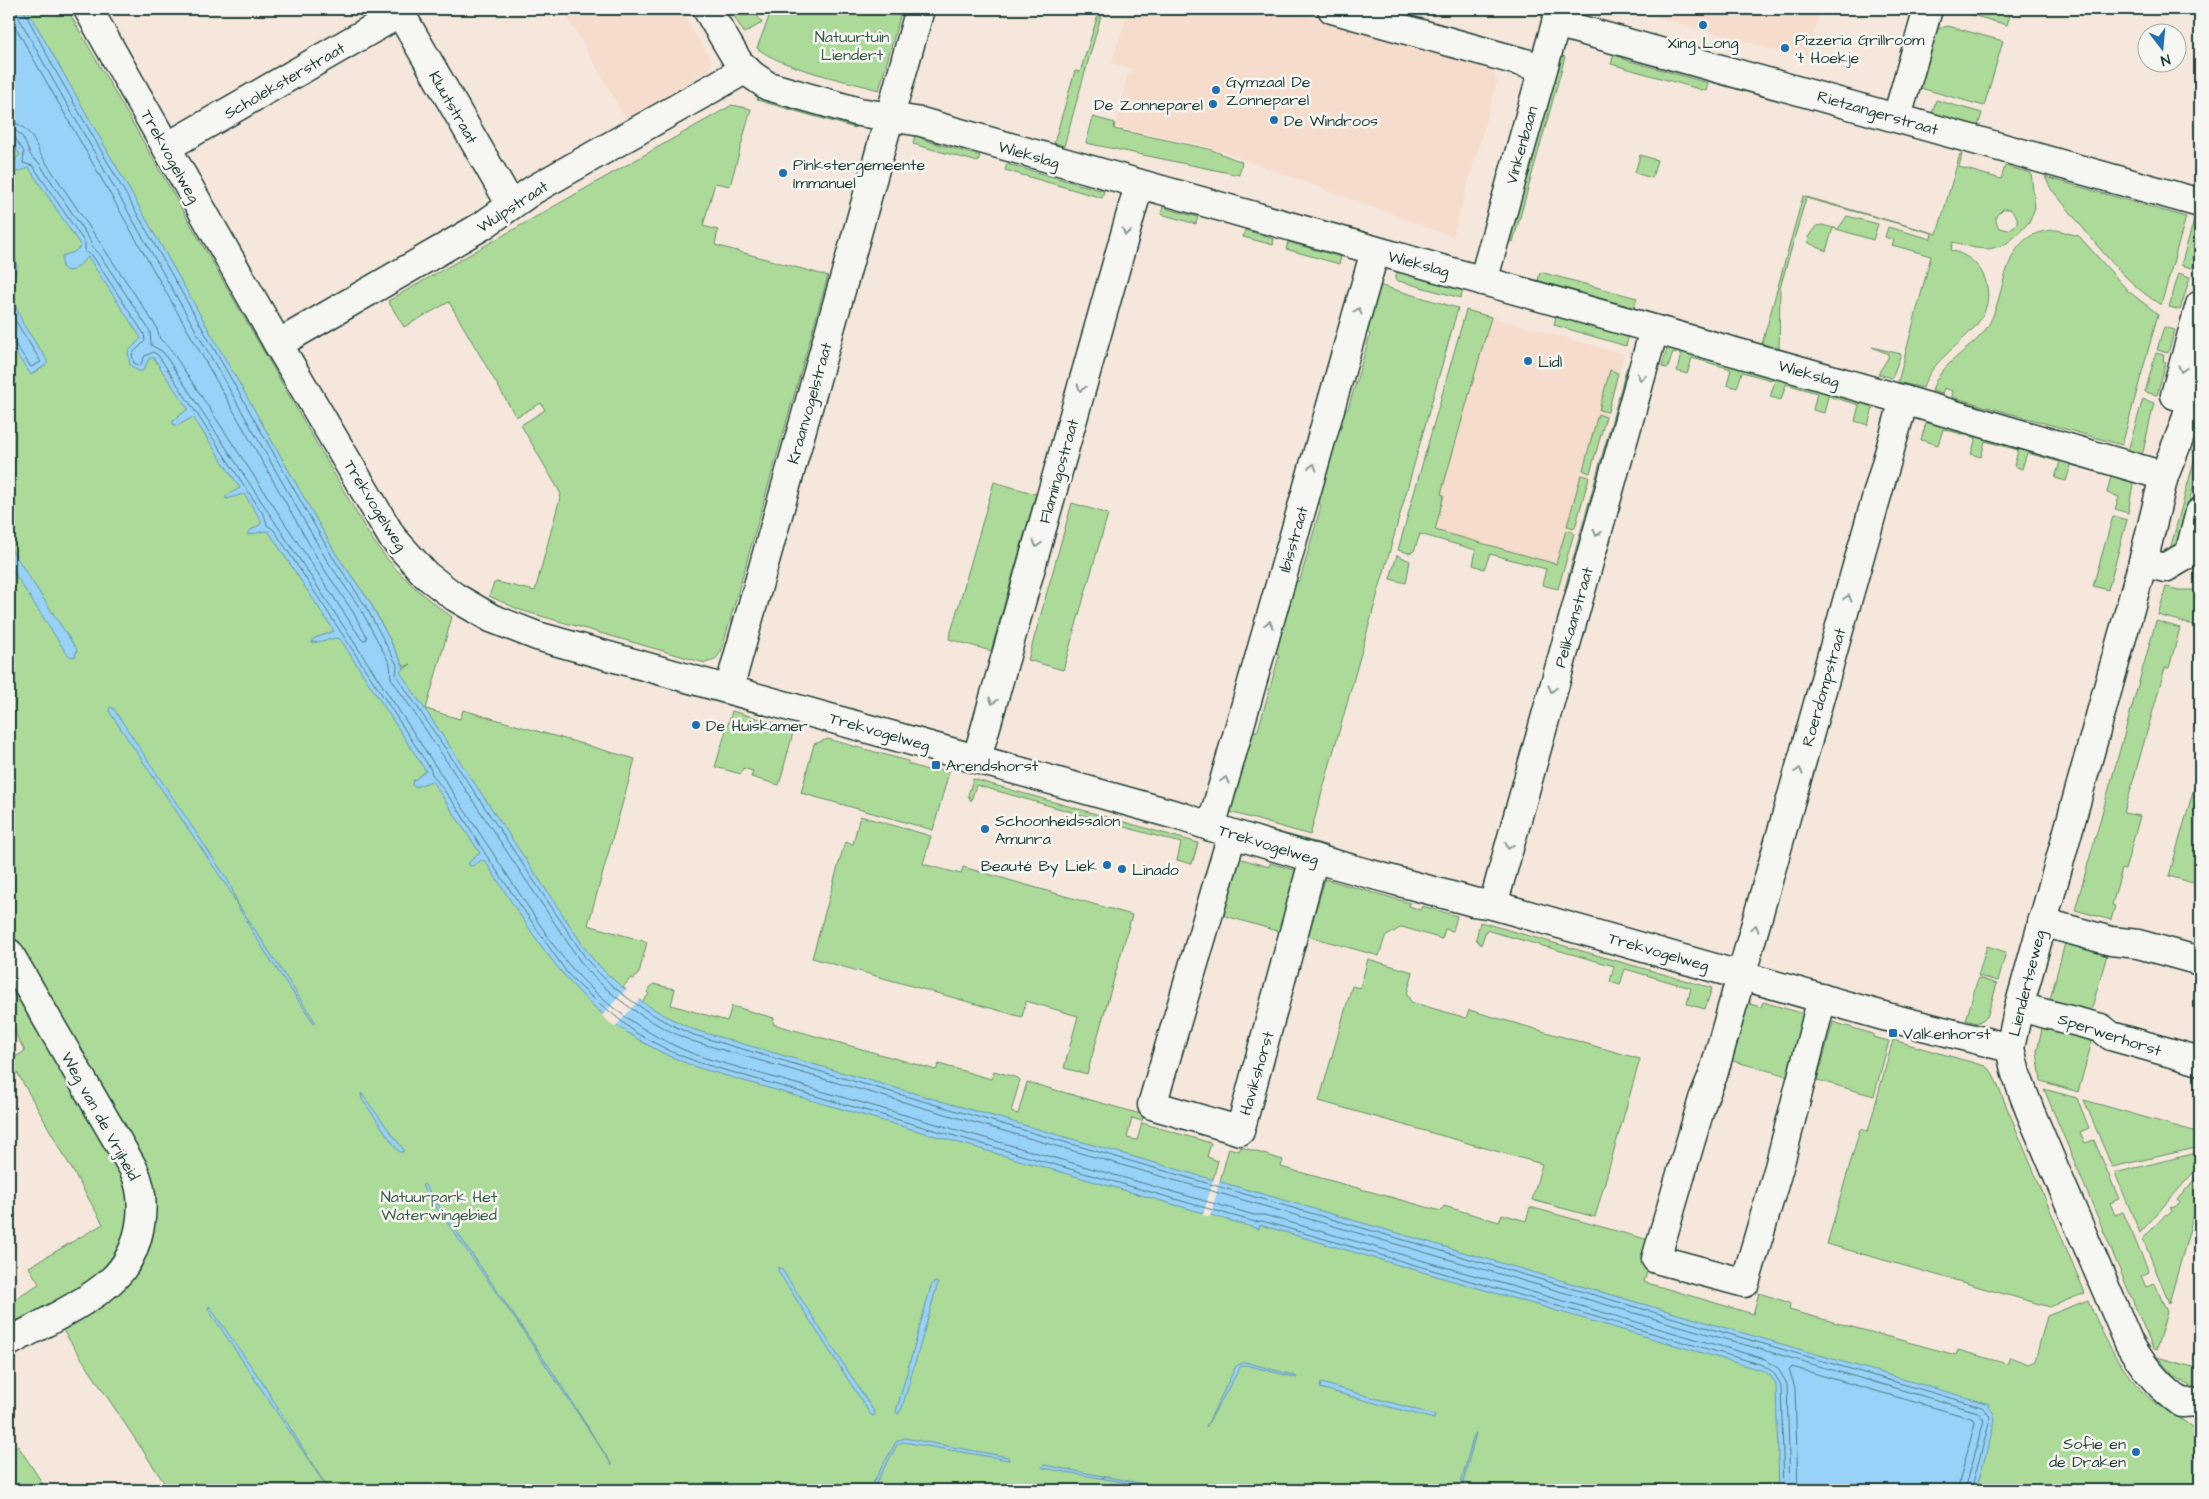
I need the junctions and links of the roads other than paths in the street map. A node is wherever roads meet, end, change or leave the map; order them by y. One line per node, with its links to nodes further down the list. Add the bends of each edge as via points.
1 (88, 9): 12 (street, Trekvogelweg)
2 (707, 9): 8 (street, Wiekslag)
3 (920, 9): 10 (street, Kraanvogelstraat)
4 (1928, 9): 11 (street)
5 (1341, 10): 9 (street)
6 (399, 11): 12 (street, Scholeksterstraat); 15 (street, Kluutstraat)
7 (1558, 16): 9 (street, Vinkenbaan); 11 (street, Rietzangerstraat)
8 (746, 68): 10 (street, Wiekslag, via 768,86 859,112); 15 (street, Wulpstraat, via 533,190)
9 (1543, 68): 17 (street, Vinkenbaan)
10 (889, 117): 13 (street, Wiekslag, via 921,122); 26 (street, Kraanvogelstraat)
11 (1897, 117): 14 (street, Rietzangerstraat)
12 (167, 147): 20 (street, Trekvogelweg)
13 (1139, 185): 16 (street, Wiekslag); 27 (street, Flamingostraat, one-way to 27)
14 (2200, 203)
15 (511, 206): 20 (street, Wulpstraat)
16 (1375, 251): 17 (street, Wiekslag); 28 (street, Ibisstraat, one-way to 16)
17 (1483, 281): 19 (street, Wiekslag)
18 (2200, 305): 23 (street, Liendertseweg, one-way to 23, via 2168,421)
19 (1654, 330): 22 (street, Wiekslag); 30 (street, Pelikaanstraat, one-way to 30)
20 (278, 344): 26 (street, Trekvogelweg, via 392,537 426,576 480,613 537,636)
21 (2200, 370): 23 (street, Liendertseweg, via 2184,426)
22 (1904, 400): 23 (street, Wiekslag); 34 (street, Roerdompstraat, one-way to 22)
23 (2164, 476): 25 (street, Liendertseweg)
24 (2200, 512): 25 (street, via 2189,554 2165,568)
25 (2143, 562): 31 (street, Liendertseweg)
26 (729, 689): 27 (street, Trekvogelweg)
27 (977, 758): 28 (street, Trekvogelweg)
28 (1222, 831): 29 (street, Trekvogelweg); 29 (street, Havikshorst, via 1195,955 1152,1105 1240,1131)
29 (1314, 858): 30 (street, Trekvogelweg, via 1473,902)
30 (1493, 904): 34 (street, Trekvogelweg)
31 (2042, 922): 33 (street); 36 (street, Liendertseweg)
32 (9, 953): 39 (street, Weg van de Vrijheid, via 125,1154 141,1188 142,1199 139,1230 127,1260 113,1280)
33 (2200, 960)
34 (1742, 974): 35 (street, Trekvogelweg); 35 (street, via 1656,1259 1745,1284)
35 (1822, 998): 37 (street, Trekvogelweg)
36 (2019, 1007): 37 (street, Liendertseweg); 38 (street, Sperwerhorst, via 2101,1028 2111,1036)
37 (2010, 1048): 40 (street, Liendertseweg, via 2030,1112 2129,1343 2161,1387)
38 (2200, 1061)
39 (9, 1342)
40 (2191, 1403)

